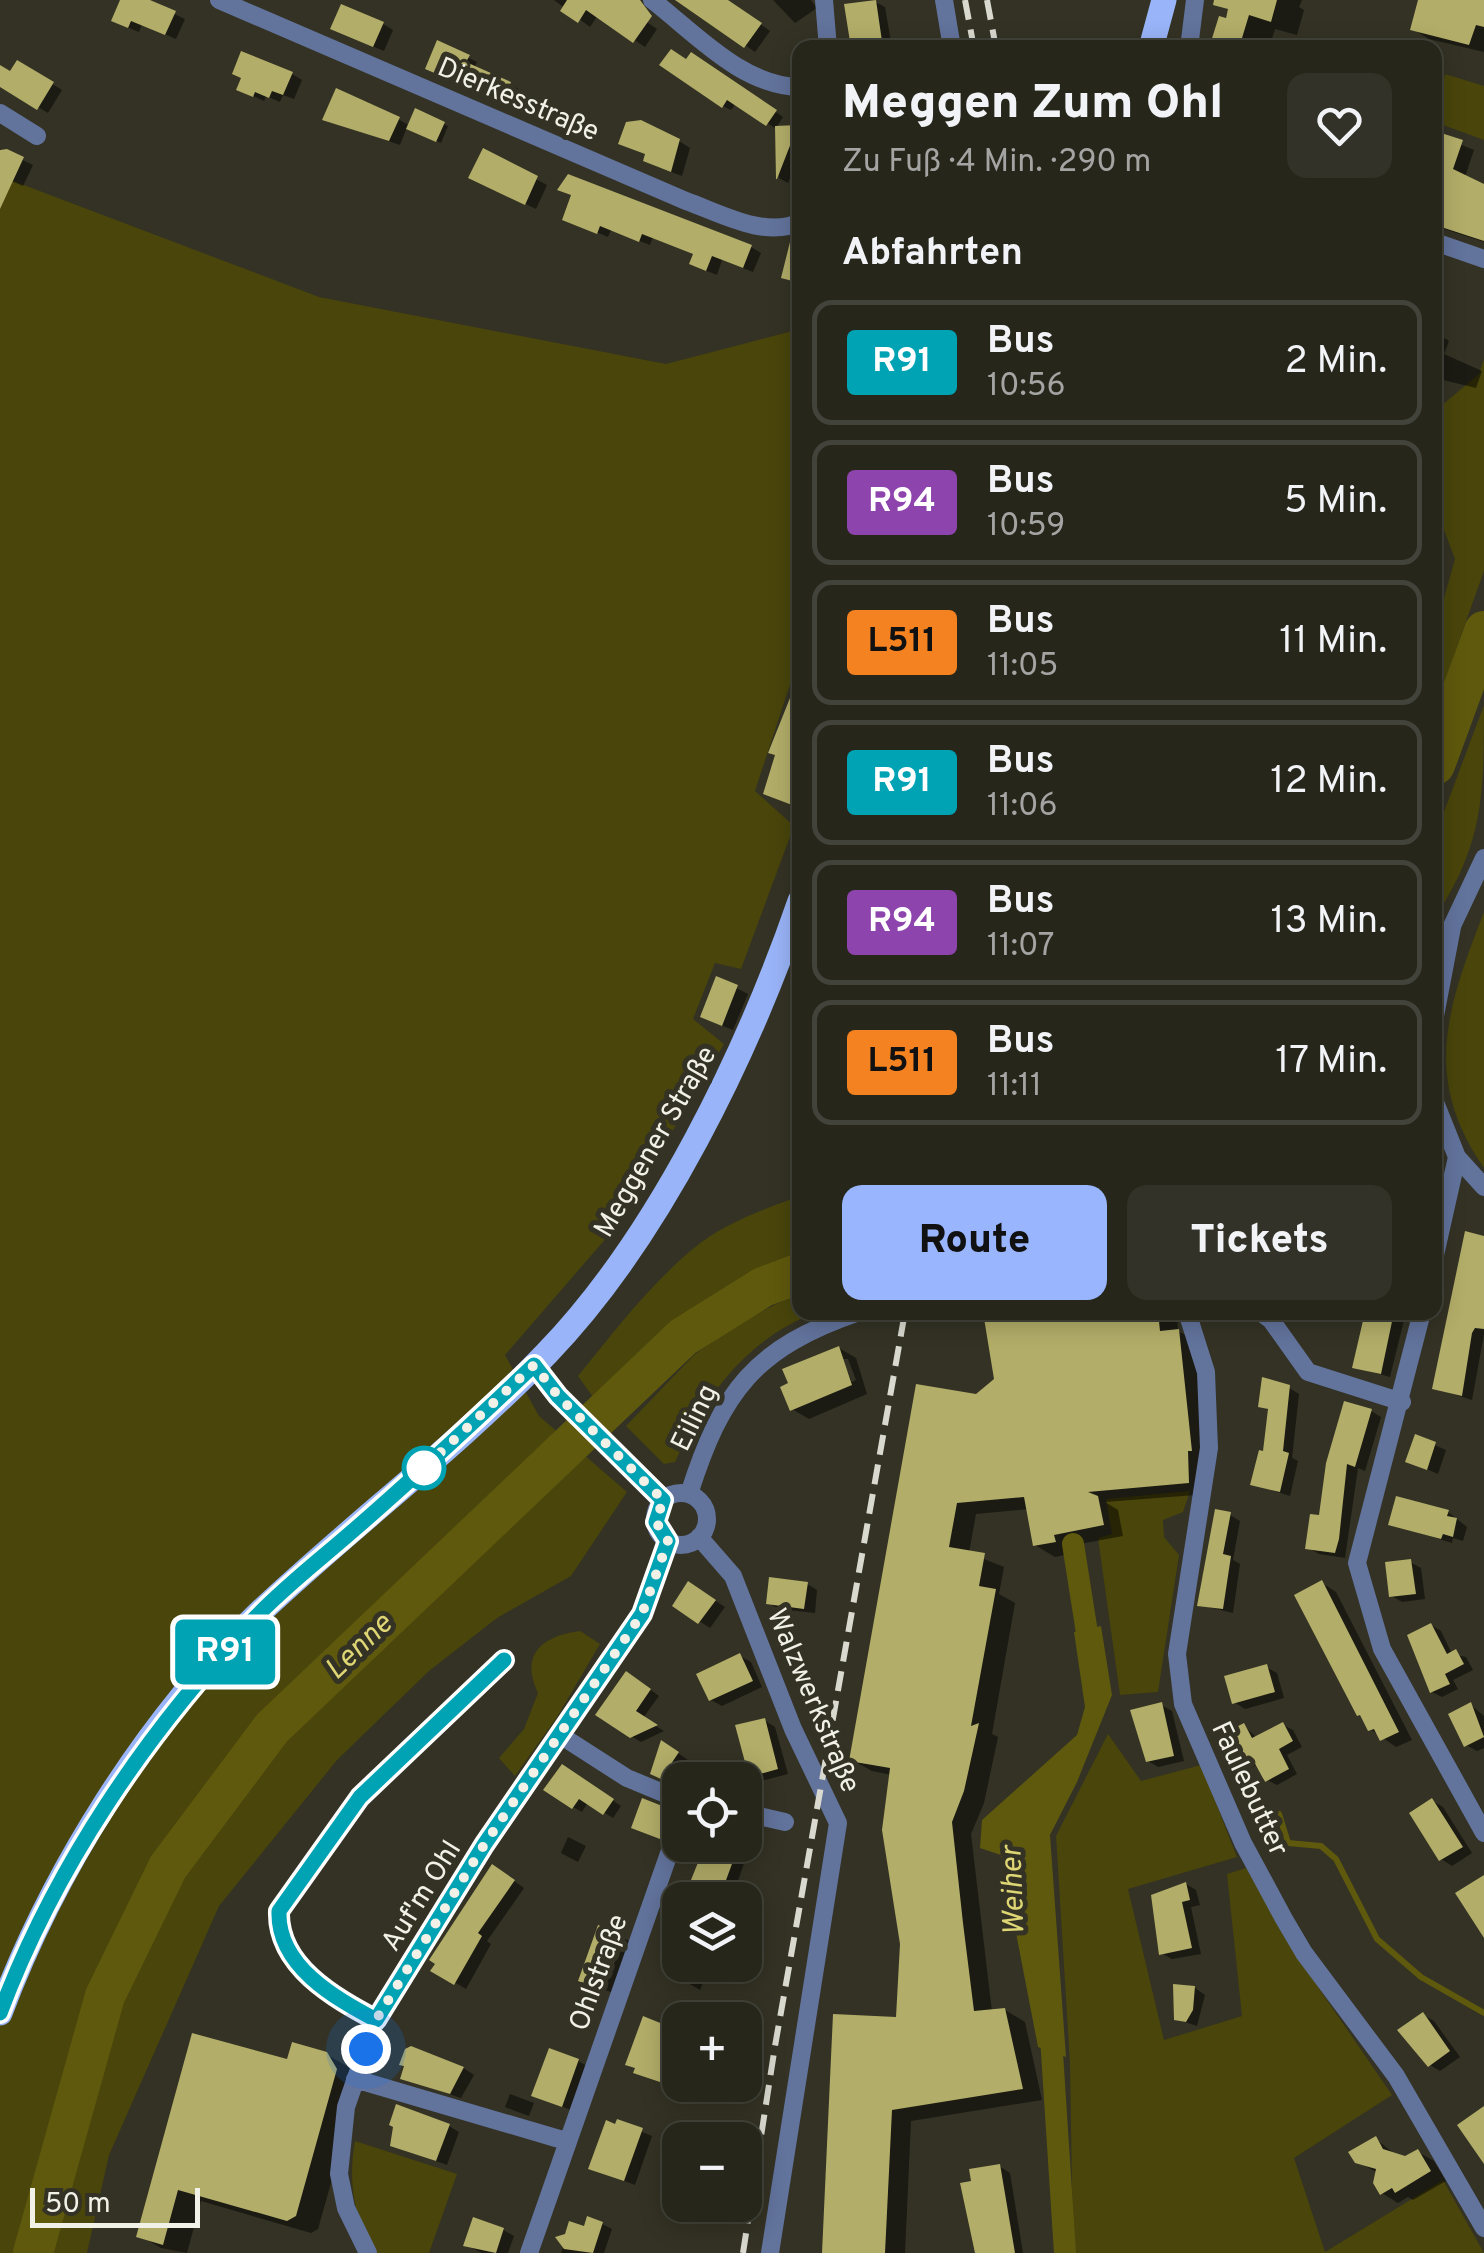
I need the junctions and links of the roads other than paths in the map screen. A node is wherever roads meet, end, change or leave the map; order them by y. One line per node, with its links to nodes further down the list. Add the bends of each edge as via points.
1 (219, 0): 14 (street, Dierkesstraße, via 686,201 759,227)
2 (652, 0): 11 (street, via 753,77)
3 (824, 0): 7 (street)
4 (944, 0): 8 (street)
5 (1164, 0): 9 (main road)
6 (1196, 0): 10 (street)
7 (827, 40)
8 (951, 40)
9 (1152, 40)
10 (1189, 40)
11 (792, 88)
12 (0, 112): 13 (street)
13 (37, 136)
14 (792, 226)
15 (1442, 244): 16 (street)
16 (1484, 258)
17 (1482, 862): 19 (street)
18 (792, 921): 30 (main road, Meggener Straße, via 732,1068 638,1237)
19 (1452, 926): 20 (street); 21 (street)
20 (1442, 937)
21 (1442, 979)
22 (1442, 1120): 23 (street)
23 (1457, 1157): 24 (street); 25 (street)
24 (1484, 1187)
25 (1442, 1224)
26 (840, 1320): 32 (street, Eiling, via 758,1365 730,1395)
27 (1190, 1320): 45 (street, Faulebutter, via 1206,1372 1208,1448 1176,1654 1183,1704 1284,1919 1396,2076)
28 (1271, 1320): 31 (street, via 1308,1372)
29 (1420, 1320): 31 (street)
30 (534, 1365): 33 (street); 42 (main road, Meggener Straße, via 254,1618 130,1768 56,1889)
31 (1402, 1402): 40 (street, via 1357,1563 1382,1649)
32 (690, 1494): 33 (street); 34 (street, via 708,1517)
33 (663, 1500): 35 (street, via 656,1522)
34 (699, 1538): 35 (street); 48 (street, Walzwerkstraße, via 733,1576 838,1823)
35 (668, 1541): 36 (street, Auf'm Ohl, via 642,1614)
36 (560, 1735): 37 (street); 43 (street, Auf'm Ohl, via 376,2020)
37 (662, 1793)
38 (762, 1817): 39 (street)
39 (785, 1822)
40 (1484, 1833)
41 (666, 1862): 44 (street, Ohlstraße)
42 (0, 2013)
43 (355, 2079): 44 (street); 46 (street, Auf'm Ohl, via 339,2174 346,2208)
44 (566, 2140): 47 (street, Ohlstraße)
45 (1484, 2228)
46 (368, 2253)
47 (529, 2253)
48 (770, 2253)

